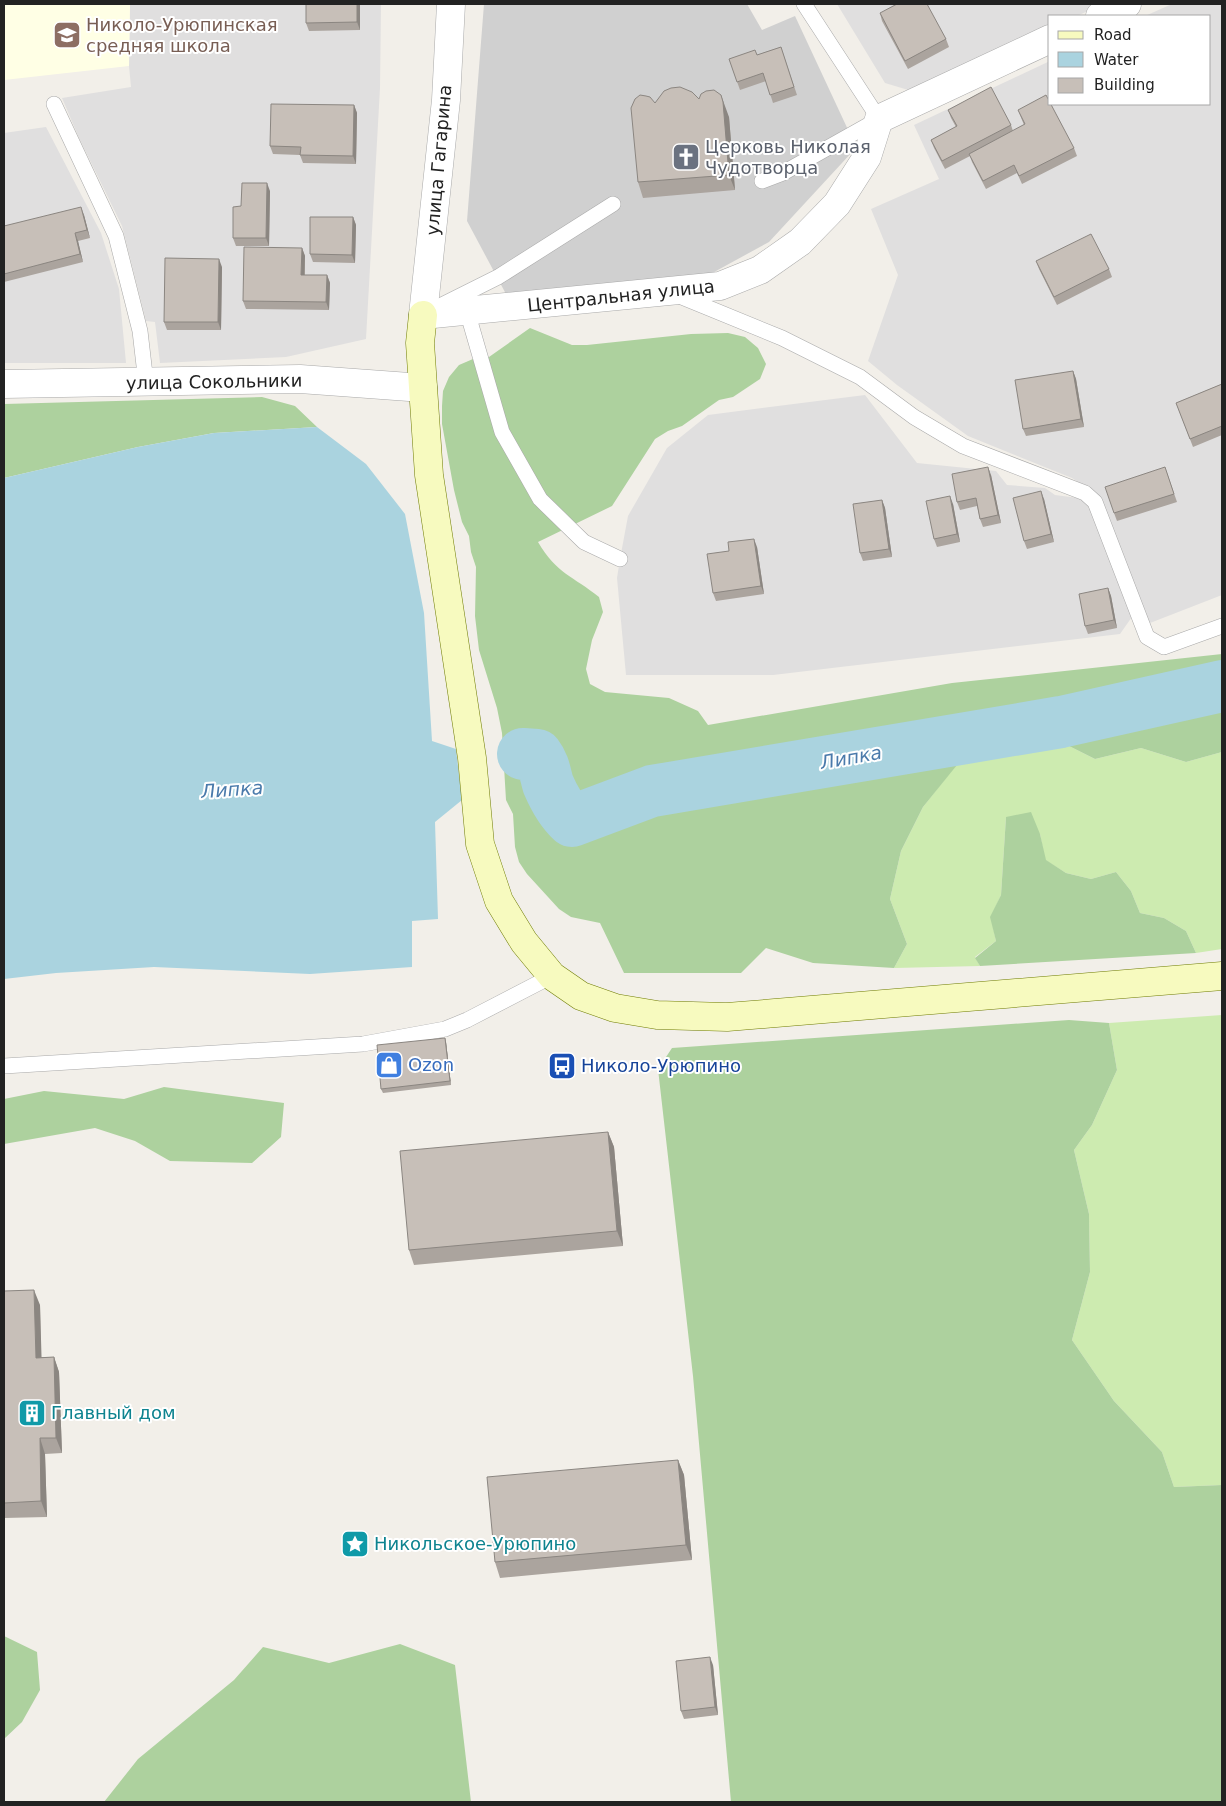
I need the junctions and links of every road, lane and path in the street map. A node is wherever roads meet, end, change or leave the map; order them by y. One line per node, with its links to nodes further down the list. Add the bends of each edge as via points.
1 (451, 4): 12 (street, улица Гагарина, via 446,100)
2 (804, 4): 7 (lane)
3 (1127, 4): 4 (street)
4 (1102, 15)
5 (1048, 40): 7 (street)
6 (54, 104): 13 (lane, via 116,236 140,331)
7 (879, 119): 8 (lane, via 783,173); 10 (street, Центральная улица, via 867,157 837,204 800,242 760,270 720,286)
8 (762, 181)
9 (613, 204): 12 (lane, via 498,277)
10 (671, 292): 11 (street, Центральная улица); 17 (lane, via 782,338 860,377 914,417 963,446 1085,493 1095,502 1147,637 1164,647)
11 (467, 311): 12 (street, Центральная улица); 16 (lane, via 502,432 540,499 584,542)
12 (423, 315): 15 (street, via 420,343)
13 (146, 383): 14 (street, улица Сокольники); 15 (street, улица Сокольники, via 300,379)
14 (4, 384)
15 (423, 388): 18 (street, via 429,476 472,758 480,844 499,901 524,942)
16 (620, 559)
17 (1222, 626)
18 (552, 976): 19 (street, via 581,996 615,1008 657,1015 727,1016); 20 (lane, via 445,1029 363,1044)
19 (1222, 976)
20 (4, 1066)

